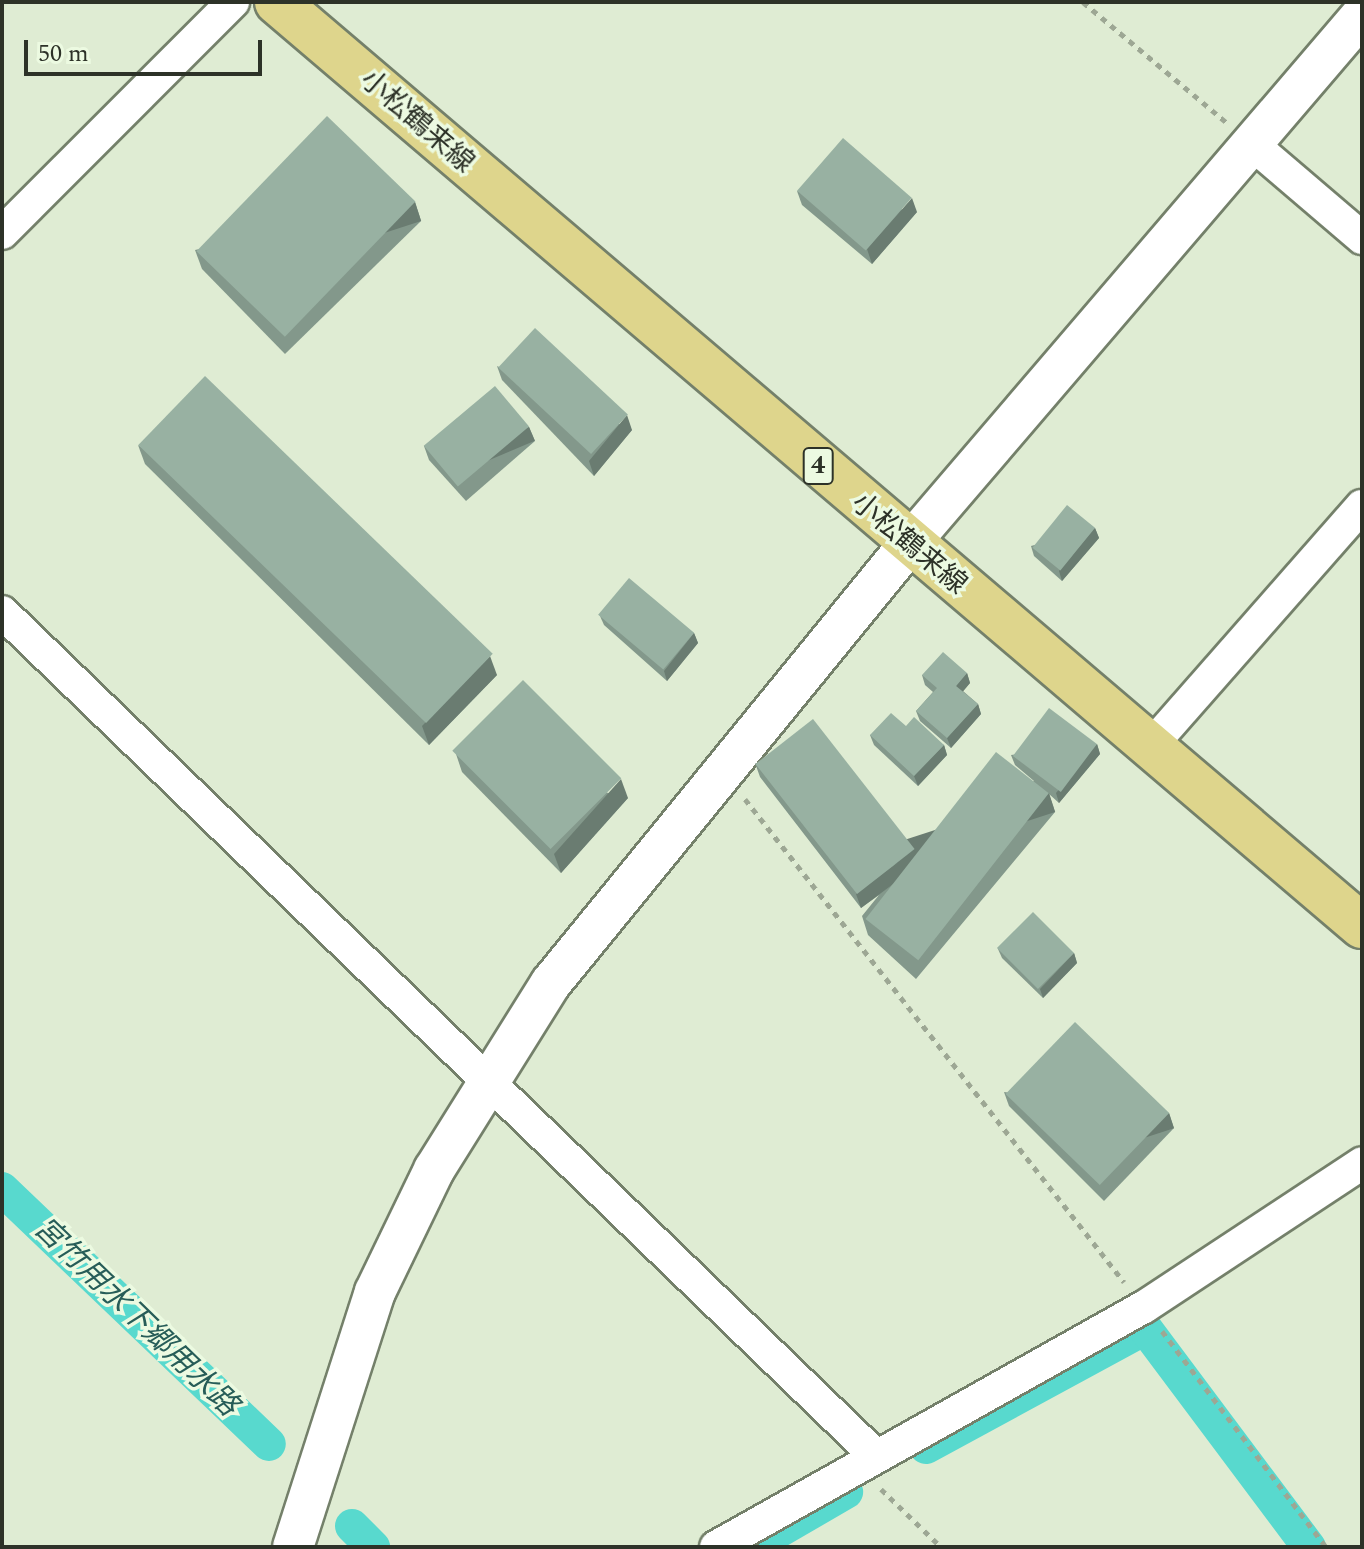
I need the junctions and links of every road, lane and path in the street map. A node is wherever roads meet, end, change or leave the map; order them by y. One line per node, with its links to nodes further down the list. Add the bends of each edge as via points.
1 (233, 2): 6 (street)
2 (277, 2): 9 (main road, 小松鶴来線 / 4)
3 (1083, 2): 5 (path)
4 (1362, 15): 5 (street)
5 (1252, 144): 7 (street); 9 (street)
6 (2, 233)
7 (1362, 238)
8 (1362, 506): 11 (street)
9 (909, 544): 11 (main road, 小松鶴来線 / 4); 12 (street)
10 (2, 612): 14 (street)
11 (1150, 747): 13 (main road, 小松鶴来線 / 4)
12 (723, 771): 14 (street, via 551,983); 16 (path)
13 (1362, 926)
14 (487, 1078): 17 (street); 18 (street, via 375,1292)
15 (1360, 1171): 16 (street)
16 (1144, 1307): 17 (street); 21 (path)
17 (867, 1461): 19 (street); 20 (path)
18 (293, 1547)
19 (716, 1547)
20 (941, 1547)
21 (1326, 1547)

